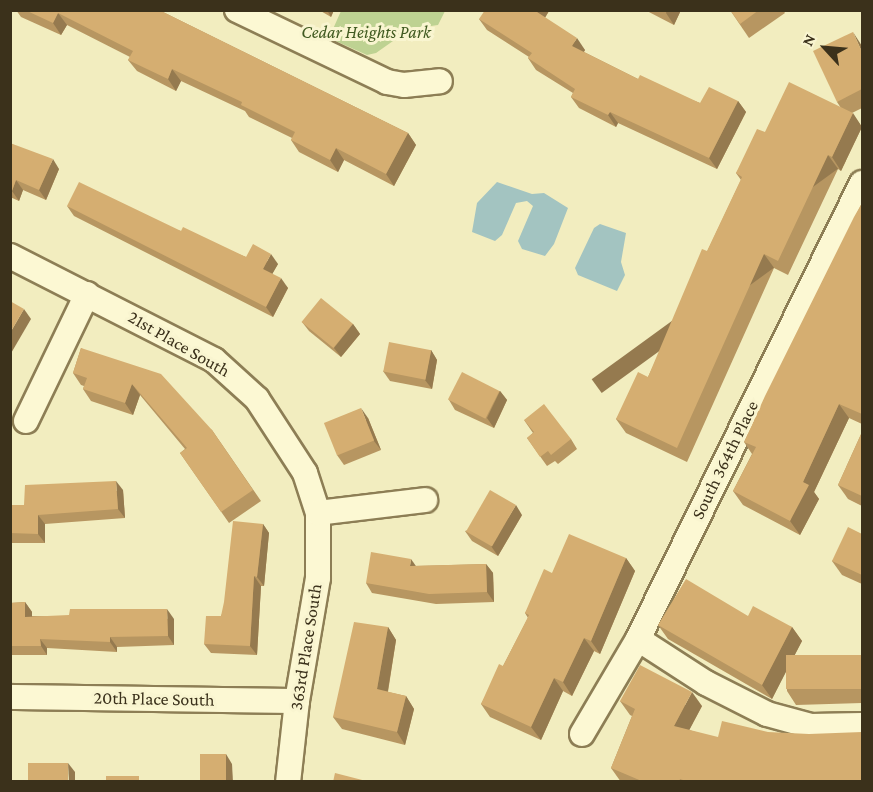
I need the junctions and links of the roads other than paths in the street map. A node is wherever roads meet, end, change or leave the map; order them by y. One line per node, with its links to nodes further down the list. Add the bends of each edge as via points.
1 (237, 10): 2 (street, via 387,82 404,85)
2 (440, 81)
3 (862, 183): 9 (street, South 364th Place)
4 (10, 256): 5 (street, 21st Place South)
5 (87, 294): 6 (street); 8 (street, 21st Place South, via 181,340 238,378 292,449 305,473)
6 (26, 420)
7 (424, 500): 8 (street)
8 (318, 513): 11 (street, 363rd Place South, via 318,578)
9 (638, 639): 12 (street, via 767,714 811,726); 13 (street, South 364th Place)
10 (10, 697): 11 (street, 20th Place South)
11 (297, 701): 14 (street, 363rd Place South)
12 (862, 725)
13 (582, 735)
14 (288, 782)

